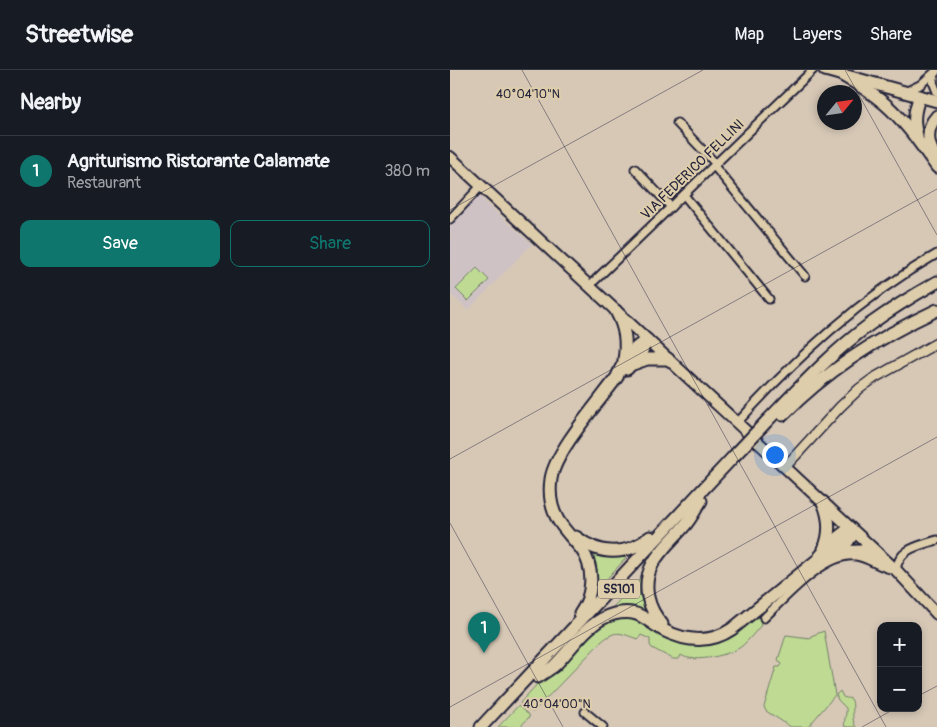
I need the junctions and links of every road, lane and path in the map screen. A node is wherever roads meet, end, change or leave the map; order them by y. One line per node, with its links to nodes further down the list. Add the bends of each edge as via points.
1 (813, 70): 15 (street, VIA FEDERICO FELLINI)
2 (826, 70): 4 (main road)
3 (936, 70): 5 (street); 7 (street, via 933,82)
4 (840, 74): 6 (main road); 12 (main road, via 886,105)
5 (929, 78): 6 (street); 8 (street)
6 (905, 92): 8 (main road)
7 (937, 92)
8 (920, 96): 9 (main road); 12 (main road, via 914,115)
9 (937, 101)
10 (937, 116): 14 (main road, via 929,138)
11 (677, 123): 15 (street)
12 (919, 143): 16 (main road)
13 (450, 158): 18 (main road)
14 (937, 158)
15 (715, 165): 19 (street, VIA FEDERICO FELLINI); 23 (street)
16 (937, 167)
17 (635, 169): 20 (street)
18 (481, 186): 21 (street); 25 (main road)
19 (684, 195): 20 (street, VIA FEDERICO FELLINI); 26 (street)
20 (671, 207): 25 (street, VIA FEDERICO FELLINI)
21 (450, 219)
22 (937, 254): 33 (street, via 853,310 800,356)
23 (805, 276)
24 (937, 282): 34 (main road, SS101, via 890,310 841,348 797,389)
25 (589, 286): 28 (main road)
26 (769, 299)
27 (937, 310): 34 (main road, SS101, via 859,354)
28 (616, 311): 29 (main road); 32 (main road, via 626,339)
29 (647, 340): 31 (main road); 32 (main road, via 641,353)
30 (937, 343): 36 (street, via 858,390)
31 (668, 359): 32 (main road, via 647,359); 33 (main road)
32 (626, 365): 40 (main road, via 555,465 551,479 552,507)
33 (737, 423): 36 (main road)
34 (769, 425): 35 (main road, SS101)
35 (736, 458): 37 (main road, SS101); 39 (main road, SS101)
36 (785, 467): 38 (main road)
37 (701, 501): 50 (main road, via 687,523 658,554 648,573 647,591 652,608 657,619); 51 (main road, SS101)
38 (823, 502): 41 (main road); 45 (main road, via 828,515 828,540)
39 (687, 504): 40 (main road, via 645,542 620,552 592,548); 49 (main road, SS101)
40 (565, 529): 49 (main road, via 583,551 591,576 587,600)
41 (851, 529): 43 (main road, via 849,542); 44 (main road); 45 (main road, via 839,536)
42 (937, 540): 46 (street, via 904,552)
43 (834, 552): 44 (main road, via 861,552); 45 (main road)
44 (881, 557): 46 (main road)
45 (818, 559): 50 (main road, via 726,633 702,640 685,639)
46 (896, 570): 47 (main road); 48 (street, via 887,570 859,557 837,558 821,567)
47 (937, 614)
48 (764, 618)
49 (567, 634): 53 (main road, SS101)
50 (674, 634): 51 (main road, via 638,614 621,613 606,617 594,624 553,667)
51 (538, 677): 54 (main road, SS101)
52 (584, 712): 55 (street)
53 (481, 727)
54 (491, 727)
55 (603, 727)

